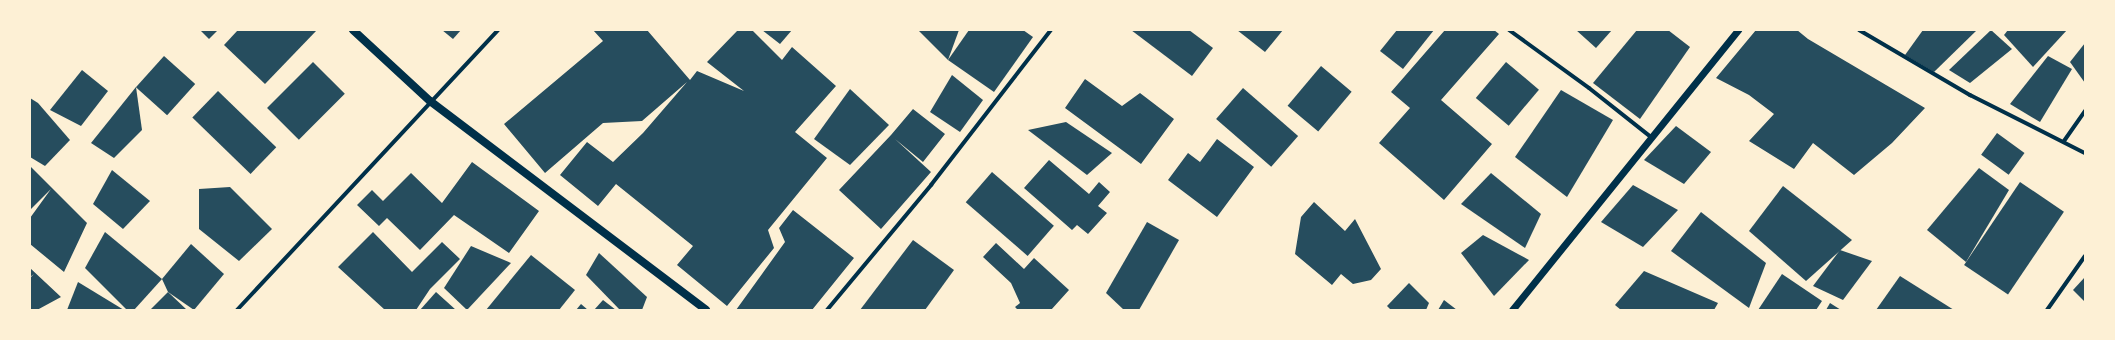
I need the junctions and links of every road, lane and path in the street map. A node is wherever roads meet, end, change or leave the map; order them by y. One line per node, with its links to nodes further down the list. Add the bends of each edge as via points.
1 (353, 30): 7 (main road)
2 (498, 30): 7 (street)
3 (1051, 30): 15 (street, via 931,185)
4 (1509, 30): 9 (street)
5 (1738, 30): 9 (street)
6 (1859, 30): 10 (street, via 1970,95)
7 (430, 101): 13 (street); 14 (main road)
8 (2085, 111): 10 (street)
9 (1653, 138): 16 (street)
10 (2064, 141): 11 (street)
11 (2085, 153)
12 (2085, 256): 17 (street)
13 (237, 310)
14 (706, 310)
15 (827, 310)
16 (1512, 310)
17 (2048, 310)

